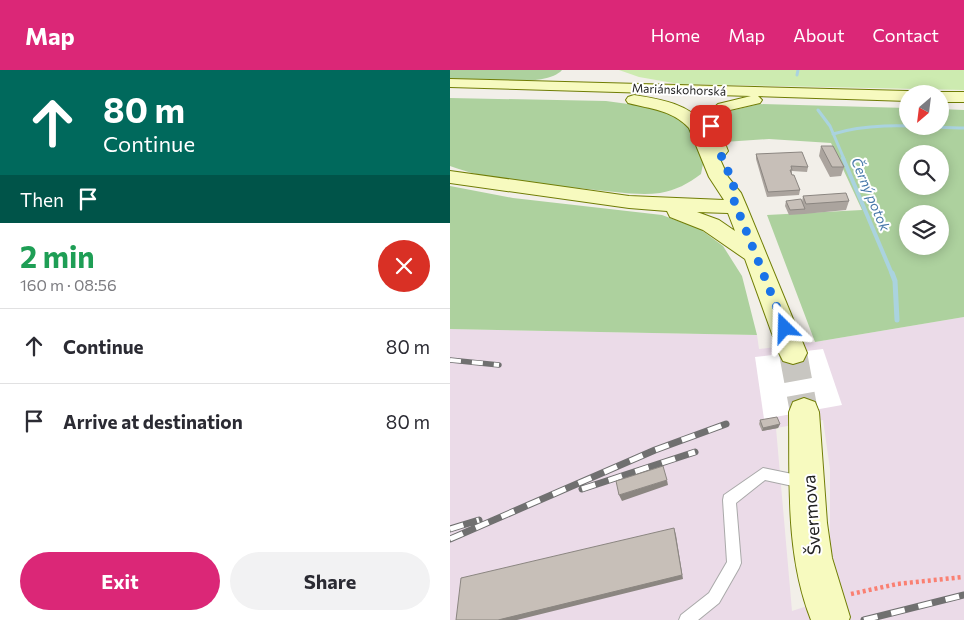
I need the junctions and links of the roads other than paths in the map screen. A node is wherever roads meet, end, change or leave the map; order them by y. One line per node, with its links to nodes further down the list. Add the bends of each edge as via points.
1 (570, 72): 4 (main road)
2 (616, 72): 5 (main road, via 645,82)
3 (450, 84): 4 (main road, Mariánskohorská)
4 (532, 85): 5 (main road, Mariánskohorská)
5 (704, 90): 8 (main road, Mariánskohorská)
6 (450, 92): 7 (main road, Mariánskohorská)
7 (603, 96): 11 (main road, Mariánskohorská); 15 (main road, via 663,105 685,115 701,132)
8 (899, 96)
9 (949, 97): 10 (main road)
10 (964, 97)
11 (754, 100): 12 (main road, Mariánskohorská); 17 (main road, via 721,109 712,121 713,137 734,185)
12 (899, 104)
13 (949, 105): 14 (main road)
14 (964, 106)
15 (714, 166): 17 (main road, via 722,186); 18 (main road, via 697,186 674,199)
16 (450, 177): 18 (main road)
17 (734, 200): 18 (main road, via 666,205); 19 (main road)
18 (629, 202): 19 (main road, via 679,212 703,221)
19 (755, 255): 20 (main road)
20 (793, 352)
21 (804, 412): 22 (main road, Švermova)
22 (808, 483): 23 (main road, Švermova, via 813,558); 24 (lane, via 763,474 729,500 734,563 714,598)
23 (836, 606)
24 (686, 620)

